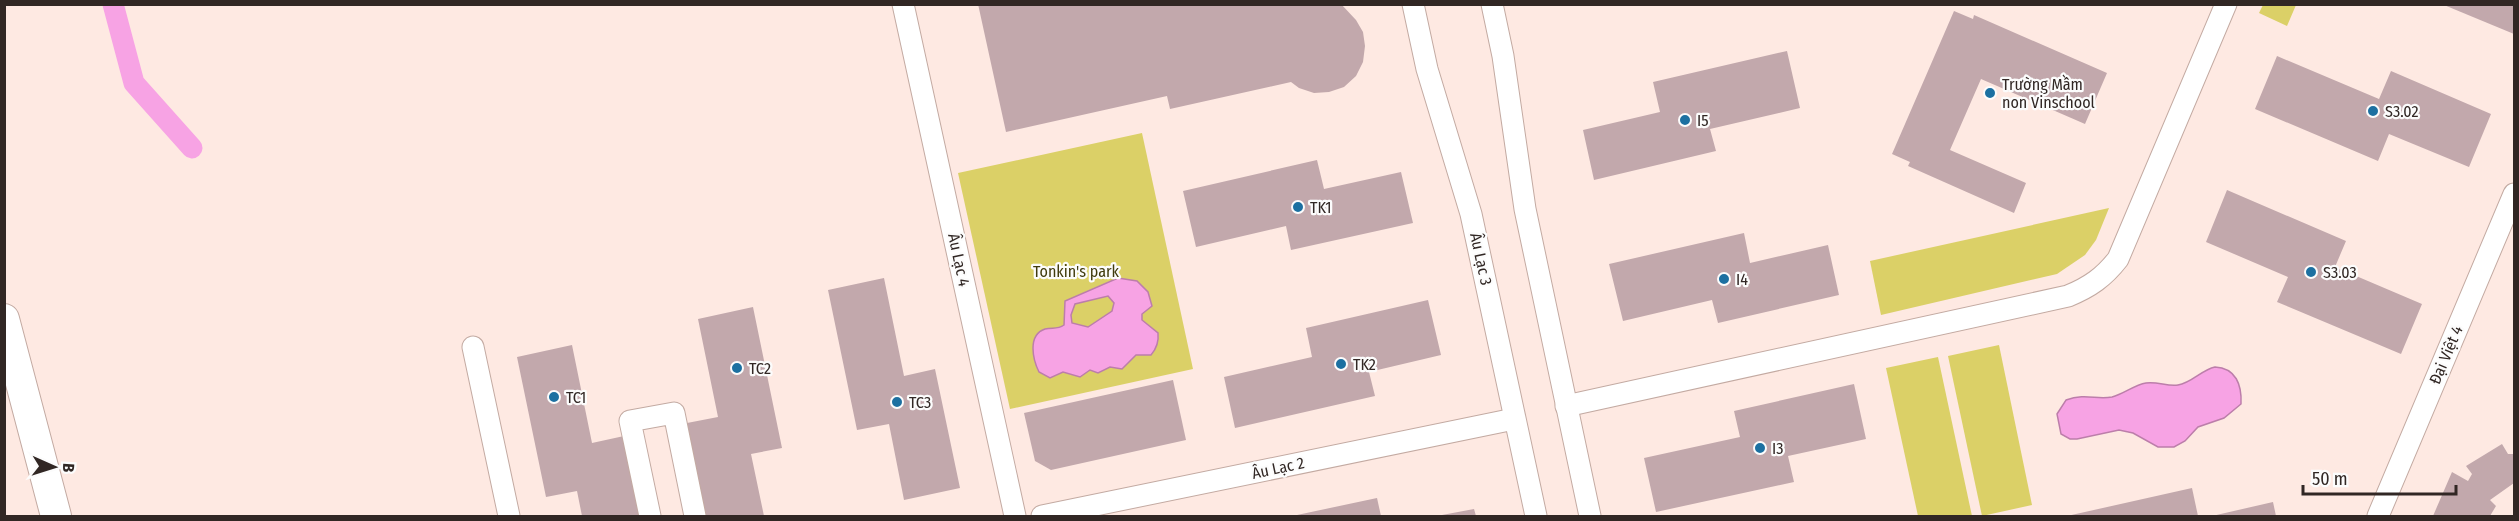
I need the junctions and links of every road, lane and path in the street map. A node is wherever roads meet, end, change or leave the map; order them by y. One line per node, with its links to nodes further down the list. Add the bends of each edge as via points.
1 (903, 4): 14 (street, Âu Lạc 4)
2 (1413, 4): 9 (street, Âu Lạc 3, via 1427,69 1471,214)
3 (1492, 4): 8 (street, via 1525,209)
4 (2226, 4): 8 (street, via 2118,259 2104,277 2086,288 2059,298)
5 (2514, 194): 18 (street, Đại Việt 4)
6 (4, 319): 10 (main road)
7 (473, 346): 11 (street)
8 (1566, 406): 17 (street)
9 (1514, 419): 15 (street, Âu Lạc 2); 16 (street, Âu Lạc 3)
10 (56, 516)
11 (509, 516)
12 (650, 516): 13 (street, via 630,422 674,413)
13 (695, 516)
14 (1015, 516)
15 (1042, 516)
16 (1536, 516)
17 (1590, 516)
18 (2378, 516)

